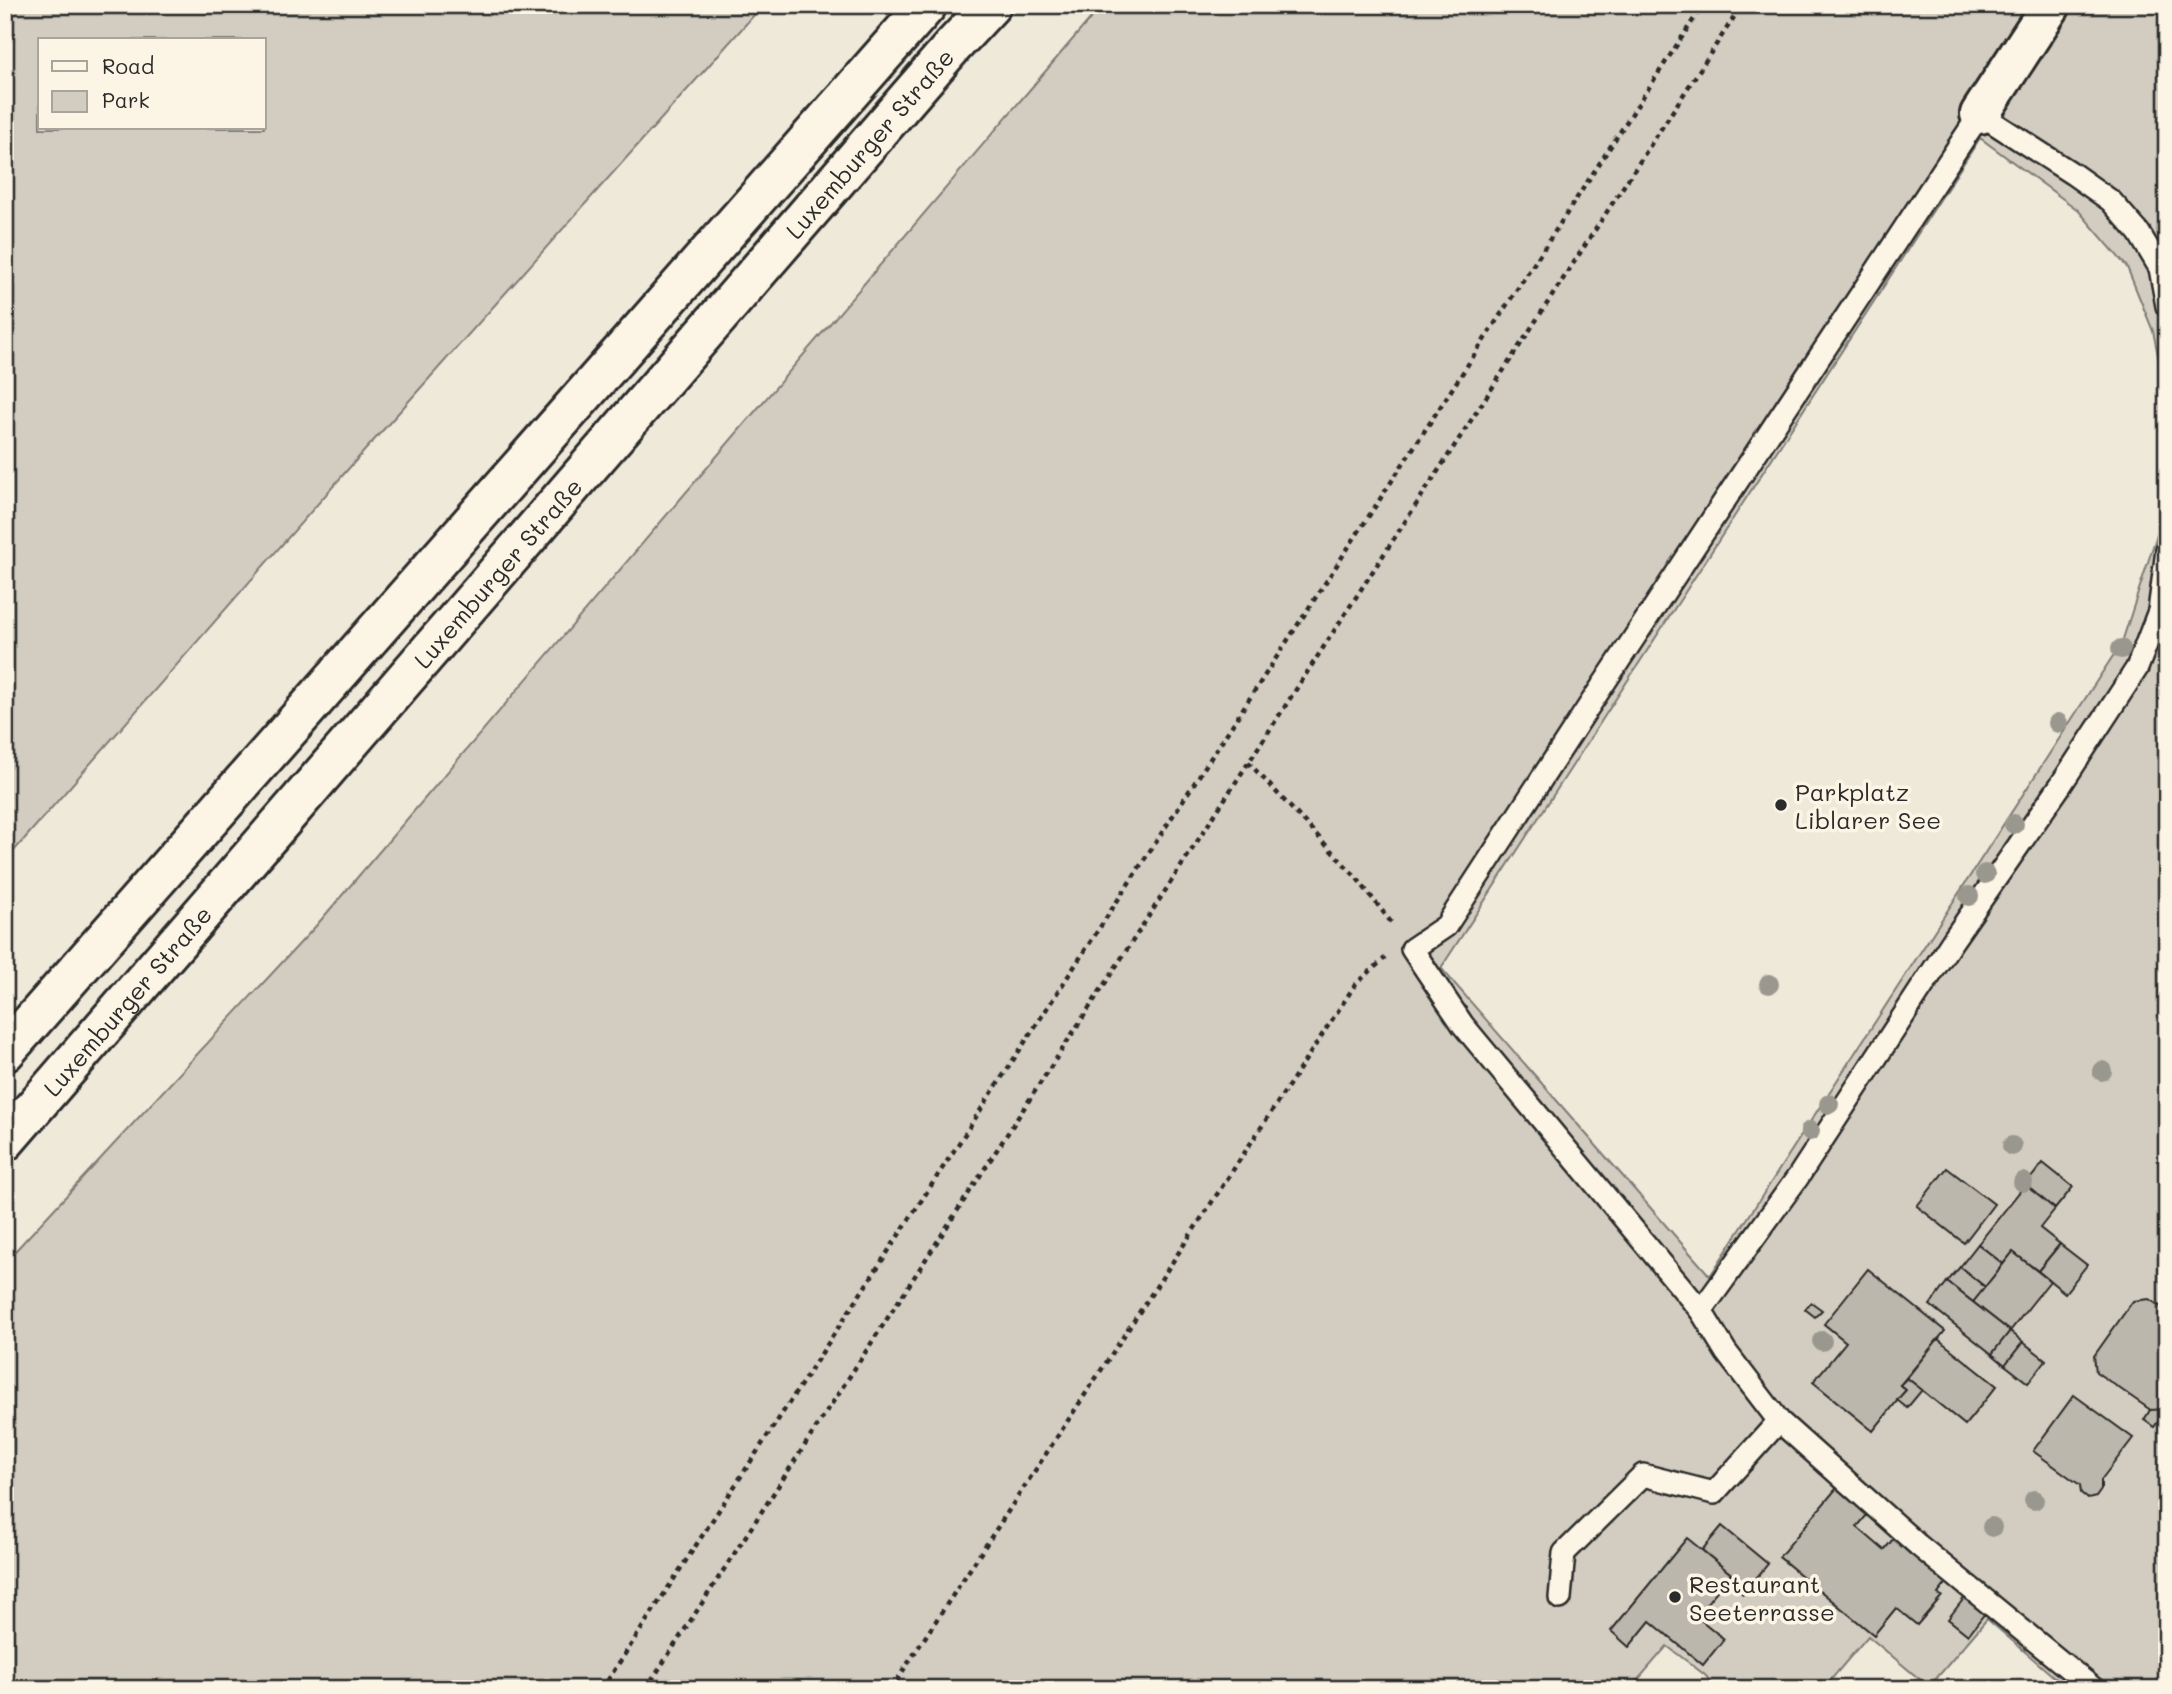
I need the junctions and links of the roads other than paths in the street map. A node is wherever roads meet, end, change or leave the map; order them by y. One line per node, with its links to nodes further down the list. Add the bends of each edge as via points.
1 (927, 5): 7 (main road, Luxemburger Straße)
2 (991, 5): 8 (main road, Luxemburger Straße)
3 (2051, 5): 4 (main road)
4 (1980, 114): 5 (lane, via 2111,201 2139,233 2160,268); 9 (lane, via 1446,926 1412,949 1463,1025)
5 (2167, 306)
6 (2167, 550): 9 (lane, via 2159,611 2137,668 1798,1177)
7 (5, 1052)
8 (5, 1141)
9 (1701, 1311): 10 (lane)
10 (1779, 1421): 11 (lane, via 1713,1493 1643,1475 1564,1553); 12 (lane, via 1918,1545)
11 (1560, 1598)
12 (2094, 1689)

